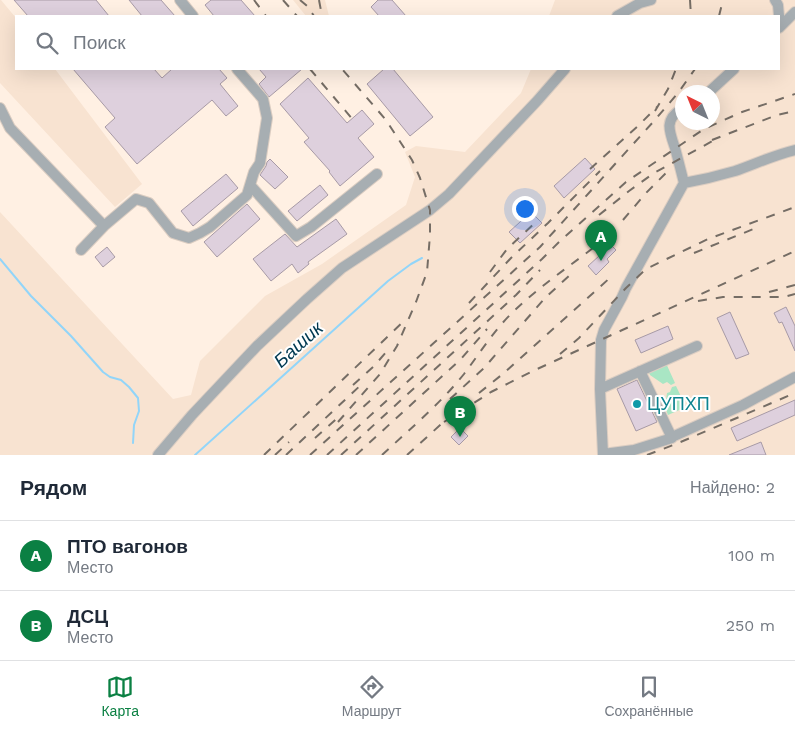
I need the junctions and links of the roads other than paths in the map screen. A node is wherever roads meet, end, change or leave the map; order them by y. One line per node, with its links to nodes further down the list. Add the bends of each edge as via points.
1 (180, 0): 6 (street)
2 (651, 0): 4 (street)
3 (775, 0): 8 (street)
4 (639, 1): 7 (street)
5 (795, 12): 9 (street)
6 (192, 15)
7 (618, 15)
8 (778, 15)
9 (780, 26)
10 (238, 70): 19 (street, via 263,99 267,118 260,163)
11 (564, 70): 28 (street, via 449,194 342,268 257,346)
12 (733, 70): 13 (street)
13 (717, 85)
14 (0, 108): 20 (street, via 10,128)
15 (675, 113): 18 (street, via 669,128)
16 (795, 150): 18 (street, via 708,179)
17 (377, 174): 19 (street, via 296,236)
18 (684, 183): 25 (street, via 604,330)
19 (250, 185): 20 (street, via 247,195 210,226 189,238 174,233 149,203 136,199)
20 (104, 226): 21 (street)
21 (81, 250)
22 (697, 346): 23 (street)
23 (640, 371): 25 (street); 26 (street)
24 (795, 377): 26 (street)
25 (600, 389): 27 (street)
26 (672, 437): 27 (street, via 634,450)
27 (603, 454)
28 (158, 455)

